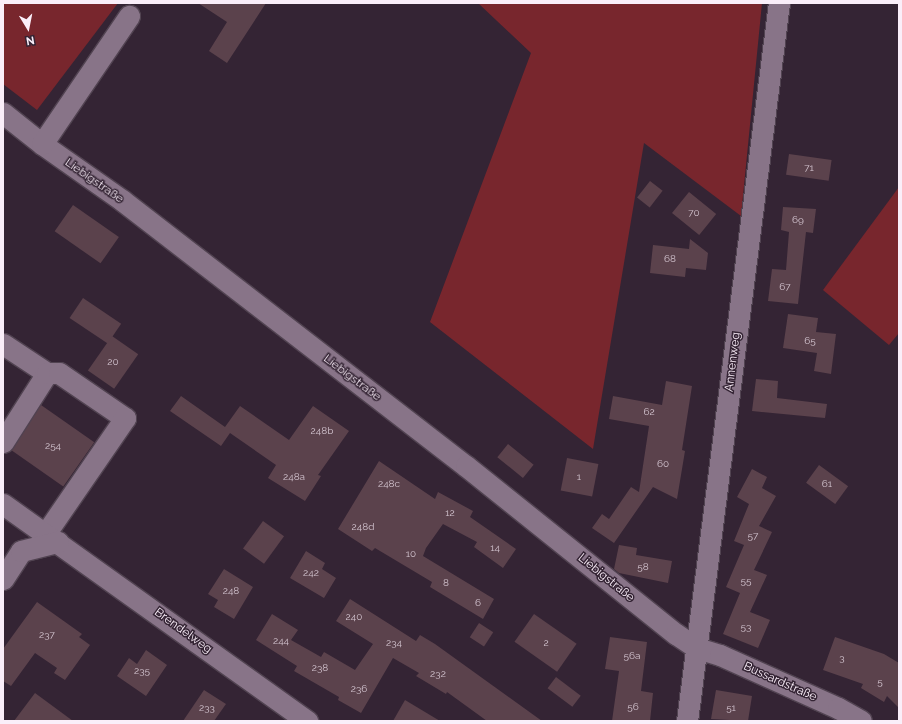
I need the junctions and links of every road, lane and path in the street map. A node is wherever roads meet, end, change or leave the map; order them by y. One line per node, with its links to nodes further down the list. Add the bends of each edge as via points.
1 (779, 3): 11 (street, Annenweg)
2 (128, 16): 4 (street)
3 (3, 112): 4 (street, Liebigstraße)
4 (42, 144): 11 (street, Liebigstraße, via 123,201 466,466)
5 (3, 344): 6 (street)
6 (47, 373): 7 (street); 9 (street, via 59,373 125,418)
7 (3, 442)
8 (3, 504): 9 (street, Brendelweg)
9 (52, 537): 10 (street, via 21,551); 12 (street, Brendelweg)
10 (3, 579)
11 (696, 648): 13 (street, Annenweg); 14 (street, Bussardstraße, via 720,655 838,708)
12 (307, 721)
13 (687, 721)
14 (861, 721)

